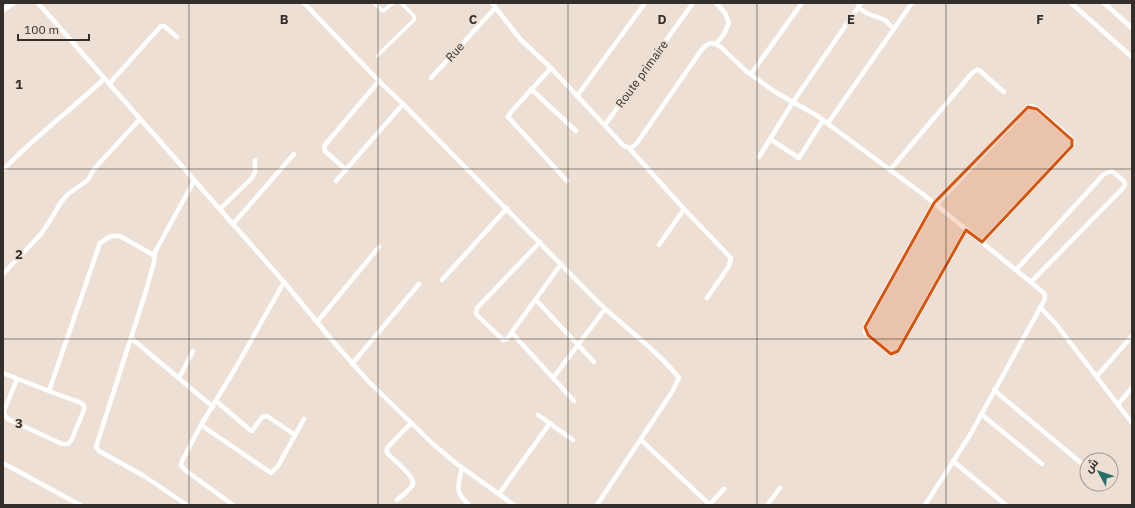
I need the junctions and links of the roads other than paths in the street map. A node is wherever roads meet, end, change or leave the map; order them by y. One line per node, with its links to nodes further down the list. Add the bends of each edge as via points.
1 (12, 3): 17 (street)
2 (38, 3): 26 (street)
3 (304, 3): 28 (street)
4 (374, 3): 5 (street, via 383,11)
5 (393, 3)
6 (402, 3): 22 (street, via 414,16 414,20)
7 (492, 3): 16 (street)
8 (645, 3): 32 (street)
9 (692, 3): 37 (street, Route primaire)
10 (716, 3): 21 (street, via 725,13 729,23)
11 (802, 3): 25 (street)
12 (912, 3): 19 (street)
13 (1071, 3): 23 (street)
14 (1104, 3): 18 (street)
15 (860, 5): 19 (street, via 866,13 885,20); 33 (street)
16 (495, 8): 24 (street, via 521,40); 27 (street, Rue)
17 (3, 10)
18 (1132, 28)
19 (894, 29): 36 (street)
20 (176, 37): 29 (street, via 161,26)
21 (716, 44): 25 (street); 40 (street, via 705,46 637,143)
22 (377, 56)
23 (1132, 57)
24 (551, 68): 30 (street); 32 (street)
25 (751, 74): 33 (street)
26 (104, 78): 29 (street); 44 (street)
27 (431, 78)
28 (379, 80): 34 (street); 45 (street, via 324,146 325,151)
29 (109, 84): 35 (street)
30 (531, 89): 38 (street); 49 (street, via 508,117)
31 (1004, 92): 46 (street, via 979,70 973,72)
32 (577, 96): 37 (street)
33 (793, 102): 36 (street); 39 (street)
34 (403, 104): 45 (street); 51 (street)
35 (140, 119): 47 (street); 63 (street, via 88,180 68,194 41,234)
36 (825, 122): 39 (street, via 799,158); 46 (street)
37 (605, 125): 40 (street)
38 (576, 131)
39 (770, 139): 42 (street)
40 (629, 148): 53 (street)
41 (294, 154): 54 (street)
42 (759, 157)
43 (255, 160): 52 (street, via 252,178)
44 (3, 170)
45 (346, 170): 48 (street)
46 (890, 170): 50 (street)
47 (194, 181): 52 (street); 60 (street)
48 (336, 181)
49 (567, 181)
50 (935, 204): 55 (street); 55 (street, via 865,327 865,332 891,354 898,351); 57 (street, via 1024,111 1031,106 1037,109 1070,137 1072,146)
51 (507, 208): 56 (street); 64 (street)
52 (220, 209): 54 (street)
53 (684, 209): 58 (street); 68 (street, via 731,258 729,266)
54 (233, 224): 65 (street)
55 (966, 230): 57 (street)
56 (540, 242): 61 (street); 73 (street, via 476,311 503,340 507,340)
57 (982, 242): 62 (street)
58 (659, 245)
59 (379, 247): 72 (street)
60 (155, 256): 75 (street); 87 (street, via 120,236 111,236 100,243)
61 (561, 264): 69 (street); 71 (street)
62 (1016, 270): 66 (street); 66 (street, via 1104,174 1112,171 1124,181 1124,188)
63 (3, 274)
64 (442, 280)
65 (284, 282): 72 (street); 88 (street)
66 (1030, 282): 70 (street, via 1045,295)
67 (418, 284): 79 (street)
68 (707, 298)
69 (536, 300): 73 (street); 76 (street)
70 (1040, 307): 81 (street); 86 (street)
71 (605, 309): 76 (street); 101 (street, via 663,361 679,380)
72 (318, 322): 79 (street)
73 (512, 333): 83 (street)
74 (1132, 336): 81 (street)
75 (131, 338): 82 (street); 112 (street, via 97,443 97,450 144,476)
76 (578, 346): 78 (street); 83 (street)
77 (194, 350): 82 (street)
78 (594, 362)
79 (352, 364): 95 (street)
80 (3, 373): 84 (street)
81 (1097, 376): 90 (street)
82 (179, 378): 91 (street)
83 (553, 378): 89 (street)
84 (17, 379): 87 (street); 87 (street, via 4,411 5,416 62,444 68,444 85,407)
85 (1132, 388): 90 (street)
86 (994, 390): 92 (street); 103 (street)
87 (49, 391)
88 (216, 401): 91 (street); 99 (street, via 250,430 267,416)
89 (574, 401)
90 (1118, 404): 96 (street)
91 (213, 407): 98 (street)
92 (981, 414): 102 (street); 105 (street)
93 (538, 415): 97 (street)
94 (304, 419): 99 (street)
95 (411, 423): 106 (street); 110 (street, via 387,448 389,455 413,481 410,488)
96 (1132, 423)
97 (550, 424): 100 (street); 109 (street)
98 (201, 425): 99 (street, via 271,473 278,466); 113 (street, via 181,465)
99 (295, 435)
100 (573, 440)
101 (641, 440): 116 (street); 117 (street)
102 (953, 461): 119 (street); 120 (street)
103 (1079, 461)
104 (3, 463): 111 (street)
105 (1042, 464)
106 (462, 468): 109 (street); 114 (street, via 458,491)
107 (780, 488): 118 (street)
108 (724, 489): 117 (street)
109 (499, 494): 115 (street)
110 (397, 500)
111 (80, 505)
112 (186, 505)
113 (233, 505)
114 (470, 505)
115 (514, 505)
116 (597, 505)
117 (709, 505)
118 (767, 505)
119 (925, 505)
120 (1006, 505)

